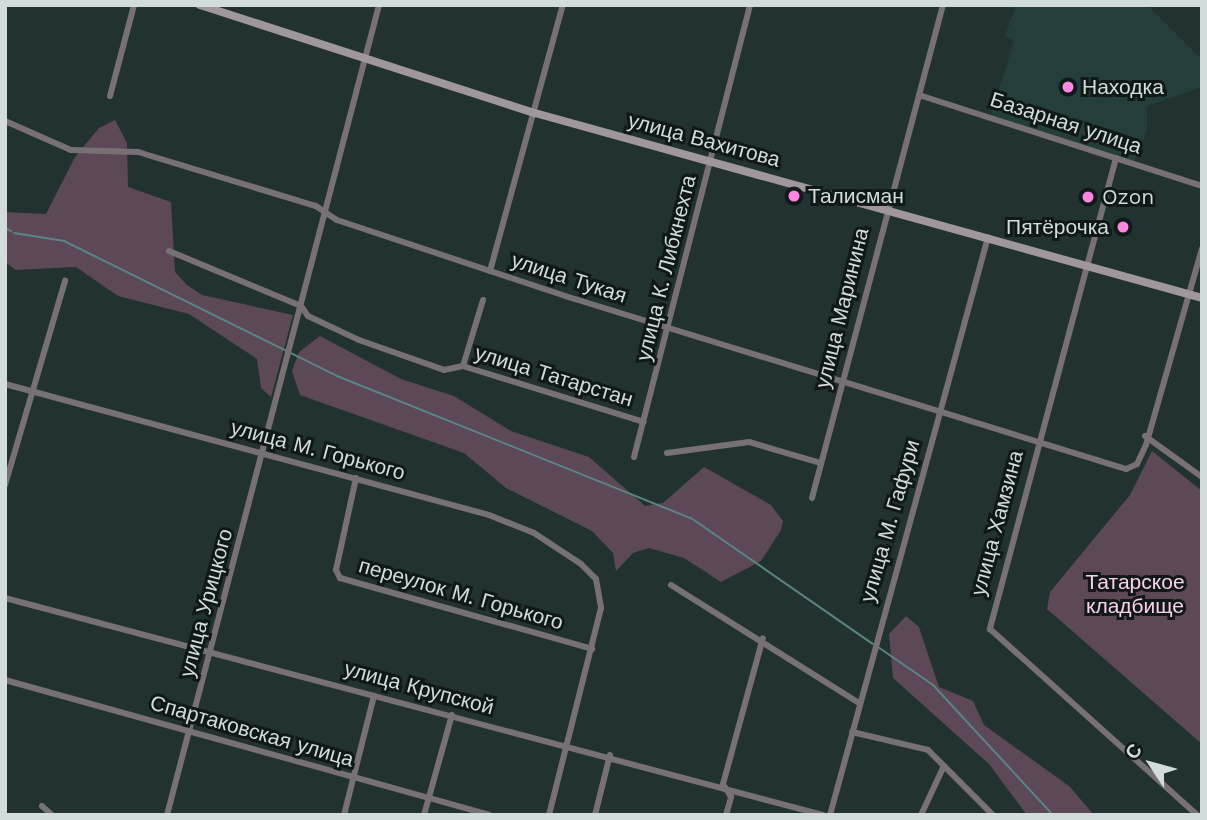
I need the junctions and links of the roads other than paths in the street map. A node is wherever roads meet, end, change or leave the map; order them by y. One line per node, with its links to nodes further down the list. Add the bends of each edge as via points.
1 (134, 5): 9 (street)
2 (200, 5): 7 (street, улица Вахитова)
3 (379, 5): 7 (street)
4 (564, 5): 10 (street)
5 (750, 5): 13 (street, улица К. Либкнехта)
6 (943, 5): 8 (street, улица Маринина)
7 (366, 59): 10 (street, улица Вахитова); 16 (street)
8 (919, 95): 12 (street, Базарная улица); 15 (street, улица Маринина)
9 (110, 96)
10 (535, 113): 13 (street, улица Вахитова); 21 (street)
11 (5, 121): 16 (street, улица Тукая, via 71,150 138,152 316,205)
12 (1116, 158): 14 (street, Базарная улица); 20 (street, улица Хамзина)
13 (711, 161): 15 (street, улица Вахитова); 27 (street, улица К. Либкнехта)
14 (1202, 186)
15 (886, 208): 17 (street, улица Вахитова); 29 (street, улица Маринина)
16 (325, 215): 21 (street, улица Тукая); 26 (street)
17 (988, 237): 20 (street, улица Вахитова); 32 (street, улица М. Гафури)
18 (1202, 249): 23 (street)
19 (169, 251): 26 (street, улица Татарстан)
20 (1086, 262): 23 (street, улица Вахитова); 35 (street, улица Хамзина)
21 (490, 271): 27 (street, улица Тукая)
22 (65, 281): 31 (street)
23 (1188, 293): 24 (street, улица Вахитова); 34 (street)
24 (1202, 298)
25 (483, 300): 28 (street)
26 (301, 306): 28 (street, улица Татарстан, via 308,316 359,340 444,370); 37 (street, улица Урицкого)
27 (669, 329): 29 (street, улица Тукая); 33 (street, улица К. Либкнехта)
28 (463, 366): 33 (street, улица Татарстан)
29 (841, 382): 32 (street, улица Тукая); 39 (street, улица Маринина)
30 (5, 384): 31 (street, улица М. Горького)
31 (29, 390): 37 (street, улица М. Горького); 42 (street)
32 (938, 414): 35 (street, улица Тукая); 51 (street, улица М. Гафури)
33 (644, 422): 38 (street, улица К. Либкнехта)
34 (1145, 436): 35 (street, улица Тукая, via 1137,464 1126,469); 40 (street)
35 (1036, 444): 74 (street, улица Хамзина, via 990,629)
36 (667, 453): 39 (street, via 749,442)
37 (264, 454): 41 (street, улица М. Горького); 48 (street, улица Урицкого)
38 (634, 457)
39 (821, 463): 43 (street, улица Маринина)
40 (1202, 477)
41 (356, 478): 47 (street, улица М. Горького, via 534,533 581,564 599,589); 47 (street, переулок М. Горького, via 335,570 340,578)
42 (5, 485)
43 (812, 498)
44 (671, 585): 46 (street)
45 (5, 598): 48 (street, улица Крупской)
46 (762, 638): 51 (street); 59 (street)
47 (592, 649): 55 (street)
48 (211, 650): 50 (street, улица Крупской); 53 (street, улица Урицкого)
49 (5, 680): 53 (street, Спартаковская улица)
50 (374, 695): 52 (street, улица Крупской); 58 (street)
51 (859, 703): 54 (street, улица М. Гафури)
52 (452, 715): 55 (street, улица Крупской); 60 (street)
53 (190, 730): 58 (street, Спартаковская улица); 63 (street, улица Урицкого)
54 (852, 732): 57 (street, via 917,746); 71 (street, улица М. Гафури)
55 (567, 745): 56 (street, улица Крупской); 67 (street)
56 (610, 755): 59 (street, улица Крупской); 68 (street)
57 (944, 766): 72 (street); 73 (street)
58 (354, 779): 60 (street, Спартаковская улица); 64 (street)
59 (723, 784): 69 (street, via 731,797); 70 (street, улица Крупской)
60 (428, 799): 65 (street); 66 (street, Спартаковская улица)
61 (42, 806): 62 (street)
62 (51, 815)
63 (167, 815)
64 (344, 815)
65 (424, 815)
66 (491, 815)
67 (549, 815)
68 (596, 815)
69 (726, 815)
70 (823, 815)
71 (830, 815)
72 (920, 815)
73 (993, 815)
74 (1198, 815)

